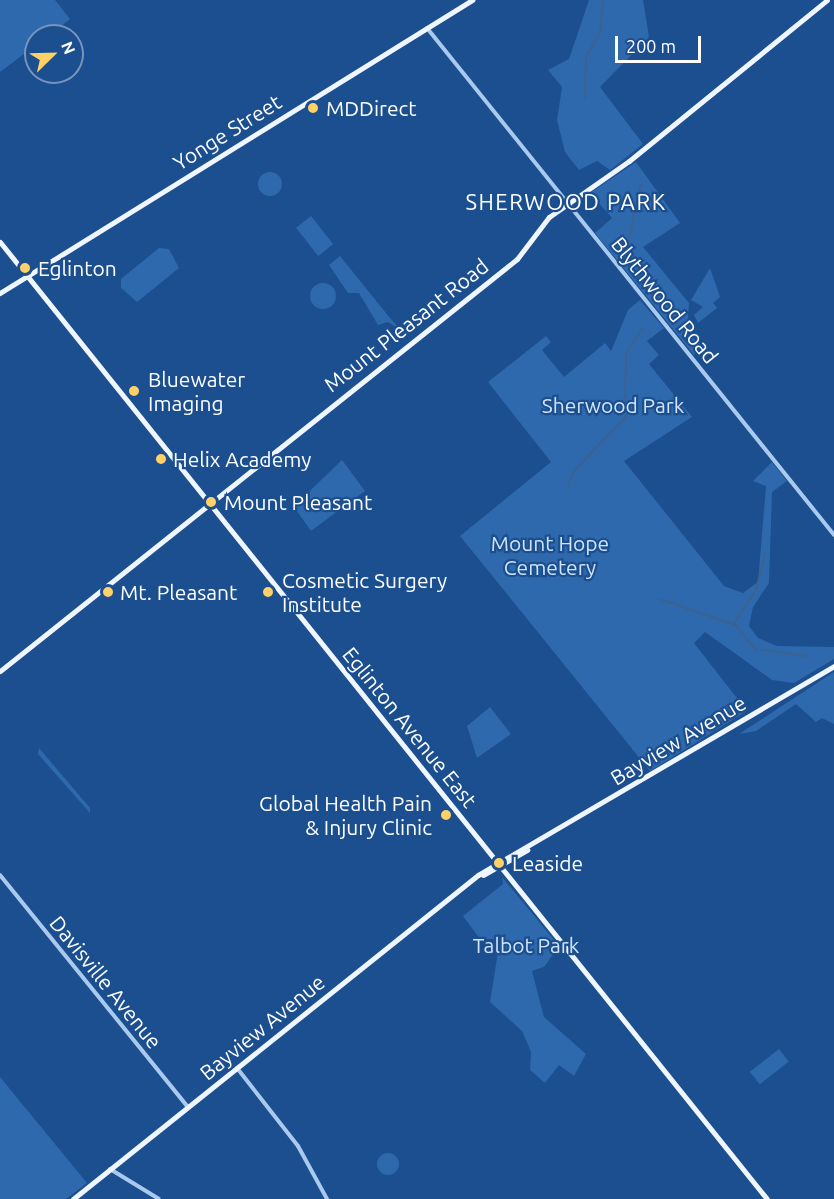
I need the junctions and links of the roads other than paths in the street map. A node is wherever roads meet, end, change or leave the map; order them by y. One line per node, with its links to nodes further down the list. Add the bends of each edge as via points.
1 (472, 0): 3 (main road, Yonge Street)
2 (827, 0): 4 (main road, Mount Pleasant Road, via 606,179)
3 (427, 28): 4 (street, Blythwood Road); 6 (main road, Yonge Street)
4 (567, 203): 8 (main road, Mount Pleasant Road, via 546,219 517,259); 9 (street, Blythwood Road)
5 (0, 242): 6 (main road, Eglinton Avenue East)
6 (27, 276): 7 (main road, Yonge Street); 8 (main road, Eglinton Avenue East)
7 (0, 293)
8 (209, 503): 11 (main road, Mount Pleasant Road); 12 (main road, Eglinton Avenue East)
9 (834, 535)
10 (834, 666): 12 (main road, Bayview Avenue)
11 (0, 671)
12 (498, 864): 14 (main road, Bayview Avenue, via 471,881); 20 (main road, Eglinton Avenue East)
13 (0, 875): 15 (street, Davisville Avenue)
14 (237, 1068): 15 (main road, Bayview Avenue); 19 (street, via 298,1146)
15 (188, 1107): 16 (main road, Bayview Avenue)
16 (110, 1169): 17 (main road, Bayview Avenue); 18 (street)
17 (73, 1199)
18 (159, 1199)
19 (327, 1199)
20 (766, 1199)

